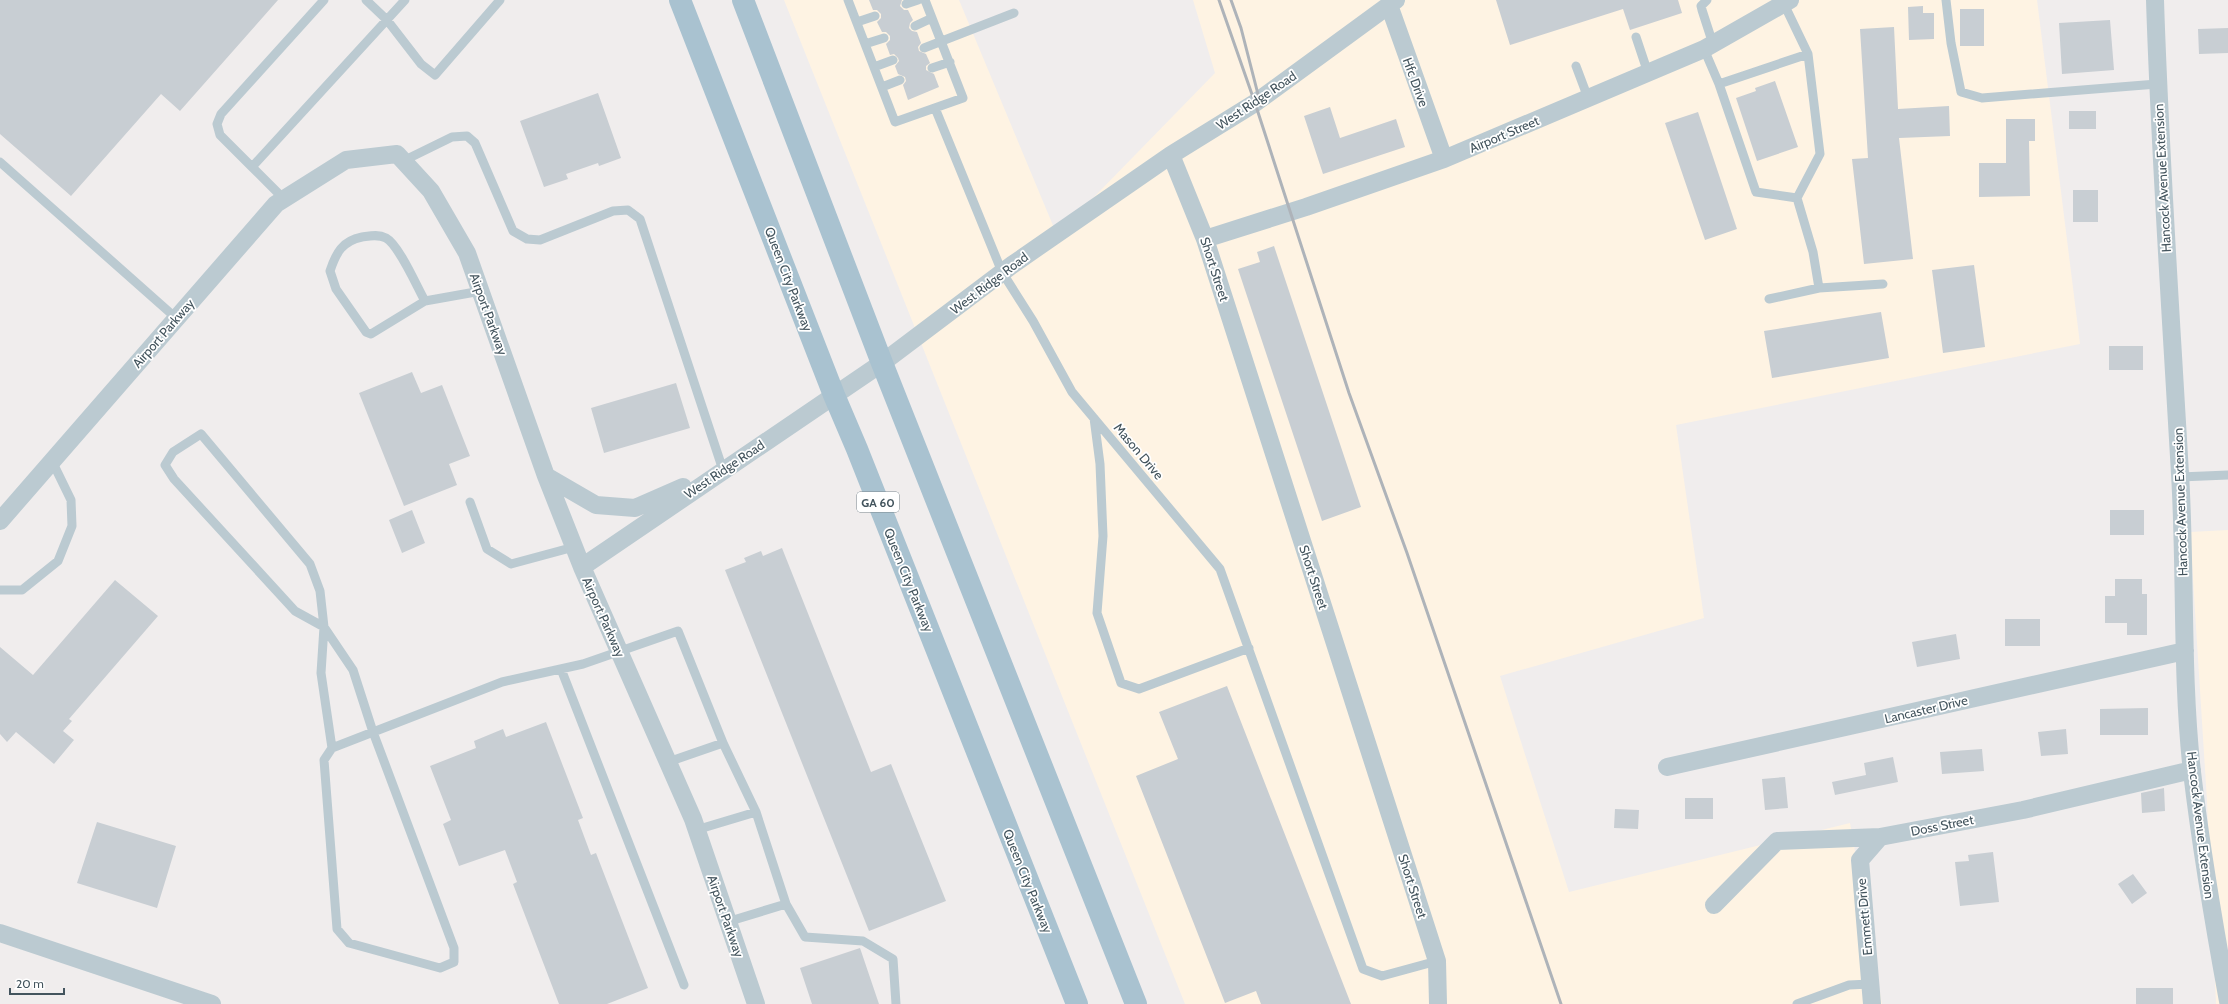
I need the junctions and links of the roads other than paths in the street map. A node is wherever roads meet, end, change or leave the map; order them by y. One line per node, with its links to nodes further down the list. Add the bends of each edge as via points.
1 (324, 0): 45 (lane, via 221,114 217,124 220,135)
2 (366, 0): 19 (lane)
3 (405, 0): 19 (lane)
4 (500, 0): 19 (lane, via 435,75 421,64)
5 (680, 0): 57 (main road, Queen City Parkway / GA 60)
6 (743, 0): 56 (main road)
7 (918, 0): 15 (lane)
8 (925, 0): 18 (lane)
9 (1707, 0): 26 (lane, via 1701,6)
10 (1946, 0): 37 (lane, via 1961,92 1982,98)
11 (2154, 0): 37 (street, Hancock Avenue Extension)
12 (851, 1): 20 (lane)
13 (1393, 2): 41 (street, West Ridge Road, via 1255,103); 42 (street, Hfc Drive)
14 (1787, 2): 26 (street, Airport Street); 28 (lane)
15 (906, 4)
16 (1014, 13): 24 (lane)
17 (875, 16): 20 (lane)
18 (932, 18): 21 (lane); 24 (lane)
19 (387, 20): 45 (lane)
20 (857, 22): 25 (lane)
21 (915, 26)
22 (1636, 37): 34 (lane)
23 (884, 38): 25 (lane)
24 (941, 41): 27 (lane); 30 (lane)
25 (865, 44): 31 (lane)
26 (1708, 46): 34 (street, Airport Street); 36 (lane)
27 (924, 48)
28 (1808, 54): 36 (lane); 46 (lane, via 1820,154)
29 (893, 60): 31 (lane)
30 (950, 62): 33 (lane); 40 (lane, via 963,98)
31 (874, 66): 38 (lane)
32 (1576, 66): 39 (lane)
33 (932, 68)
34 (1648, 73): 39 (street, Airport Street)
35 (900, 80): 38 (lane)
36 (1719, 84): 46 (lane, via 1756,192)
37 (2157, 84): 63 (street, Hancock Avenue Extension)
38 (882, 87): 40 (lane, via 895,122)
39 (1588, 98): 42 (street, Airport Street)
40 (935, 108): 49 (lane, Mason Drive)
41 (1171, 156): 48 (street, Short Street); 49 (street, West Ridge Road)
42 (1444, 159): 48 (street, Airport Street)
43 (403, 161): 47 (street, Airport Parkway, via 397,154 346,160); 52 (street, Airport Parkway, via 431,191 467,253); 60 (lane, via 452,137 467,136 475,143 513,231 527,239 540,240 613,211 628,210 640,219)
44 (0, 162): 55 (lane)
45 (252, 167): 47 (lane)
46 (1797, 198): 51 (lane, via 1813,252)
47 (284, 199): 55 (street, Airport Parkway, via 276,204)
48 (1205, 239): 88 (street, Short Street)
49 (1002, 272): 56 (street, West Ridge Road); 58 (lane, Mason Drive, via 1072,392)
50 (1883, 284): 51 (lane)
51 (1819, 288): 53 (lane)
52 (481, 291): 54 (lane); 62 (street, Airport Parkway)
53 (1769, 299)
54 (425, 301): 54 (lane, via 397,251 386,238 374,235 352,239 338,250 330,271 336,289 366,332 371,334)
55 (176, 318): 59 (street, Airport Parkway)
56 (882, 363): 57 (street, West Ridge Road); 96 (main road)
57 (834, 395): 60 (street, West Ridge Road); 95 (main road, Queen City Parkway / GA 60)
58 (1094, 417): 70 (lane, Mason Drive, via 1220,569); 70 (lane, via 1100,464 1103,536 1097,613 1121,683 1139,689)
59 (52, 461): 65 (street, Airport Parkway); 68 (lane, via 71,500 72,526 58,561 22,590)
60 (722, 470): 62 (street, via 635,508 596,505); 67 (street, West Ridge Road)
61 (2228, 475): 63 (lane)
62 (546, 476): 66 (street, Airport Parkway)
63 (2180, 477): 72 (street, Hancock Avenue Extension)
64 (470, 502): 66 (lane, via 487,549 511,564)
65 (0, 521)
66 (574, 547): 67 (street, Airport Parkway)
67 (582, 567): 71 (street, Airport Parkway)
68 (0, 590)
69 (324, 628): 69 (lane, via 320,591 310,564 201,434 173,452 165,465 174,478 295,611); 74 (lane, via 353,670); 76 (lane, via 321,673)
70 (1249, 648): 88 (lane, Mason Drive, via 1363,969 1382,976)
71 (619, 650): 73 (lane); 75 (lane, via 678,631); 77 (street, Airport Parkway)
72 (2185, 651): 78 (street, Lancaster Drive); 79 (street, Hancock Avenue Extension)
73 (561, 669): 74 (lane, via 502,682); 90 (lane)
74 (373, 732): 76 (lane); 76 (lane, via 454,948 454,962 440,968 349,943 337,929 324,760)
75 (723, 743): 77 (lane); 80 (lane)
76 (332, 748)
77 (668, 762): 81 (street, Airport Parkway)
78 (1667, 767)
79 (2192, 770): 82 (street, Doss Street, via 2023,810); 87 (street, Hancock Avenue Extension)
80 (756, 812): 81 (lane); 83 (lane)
81 (696, 830): 85 (street, Airport Parkway)
82 (1880, 837): 84 (street, Doss Street, via 1777,841); 89 (street, Emmett Drive, via 1860,860)
83 (786, 904): 85 (lane); 94 (lane, via 805,937 863,941 893,959)
84 (1714, 905)
85 (728, 922): 93 (street, Airport Parkway)
86 (0, 933): 92 (street)
87 (2222, 942): 91 (street, Hancock Avenue Extension)
88 (1437, 961): 97 (street, Short Street)
89 (1870, 984): 98 (lane, via 1849,986); 99 (street, Emmett Drive)
90 (684, 986)
91 (2228, 1001)
92 (212, 1004)
93 (756, 1004)
94 (896, 1004)
95 (1076, 1004)
96 (1136, 1004)
97 (1438, 1004)
98 (1798, 1004)
99 (1872, 1004)

